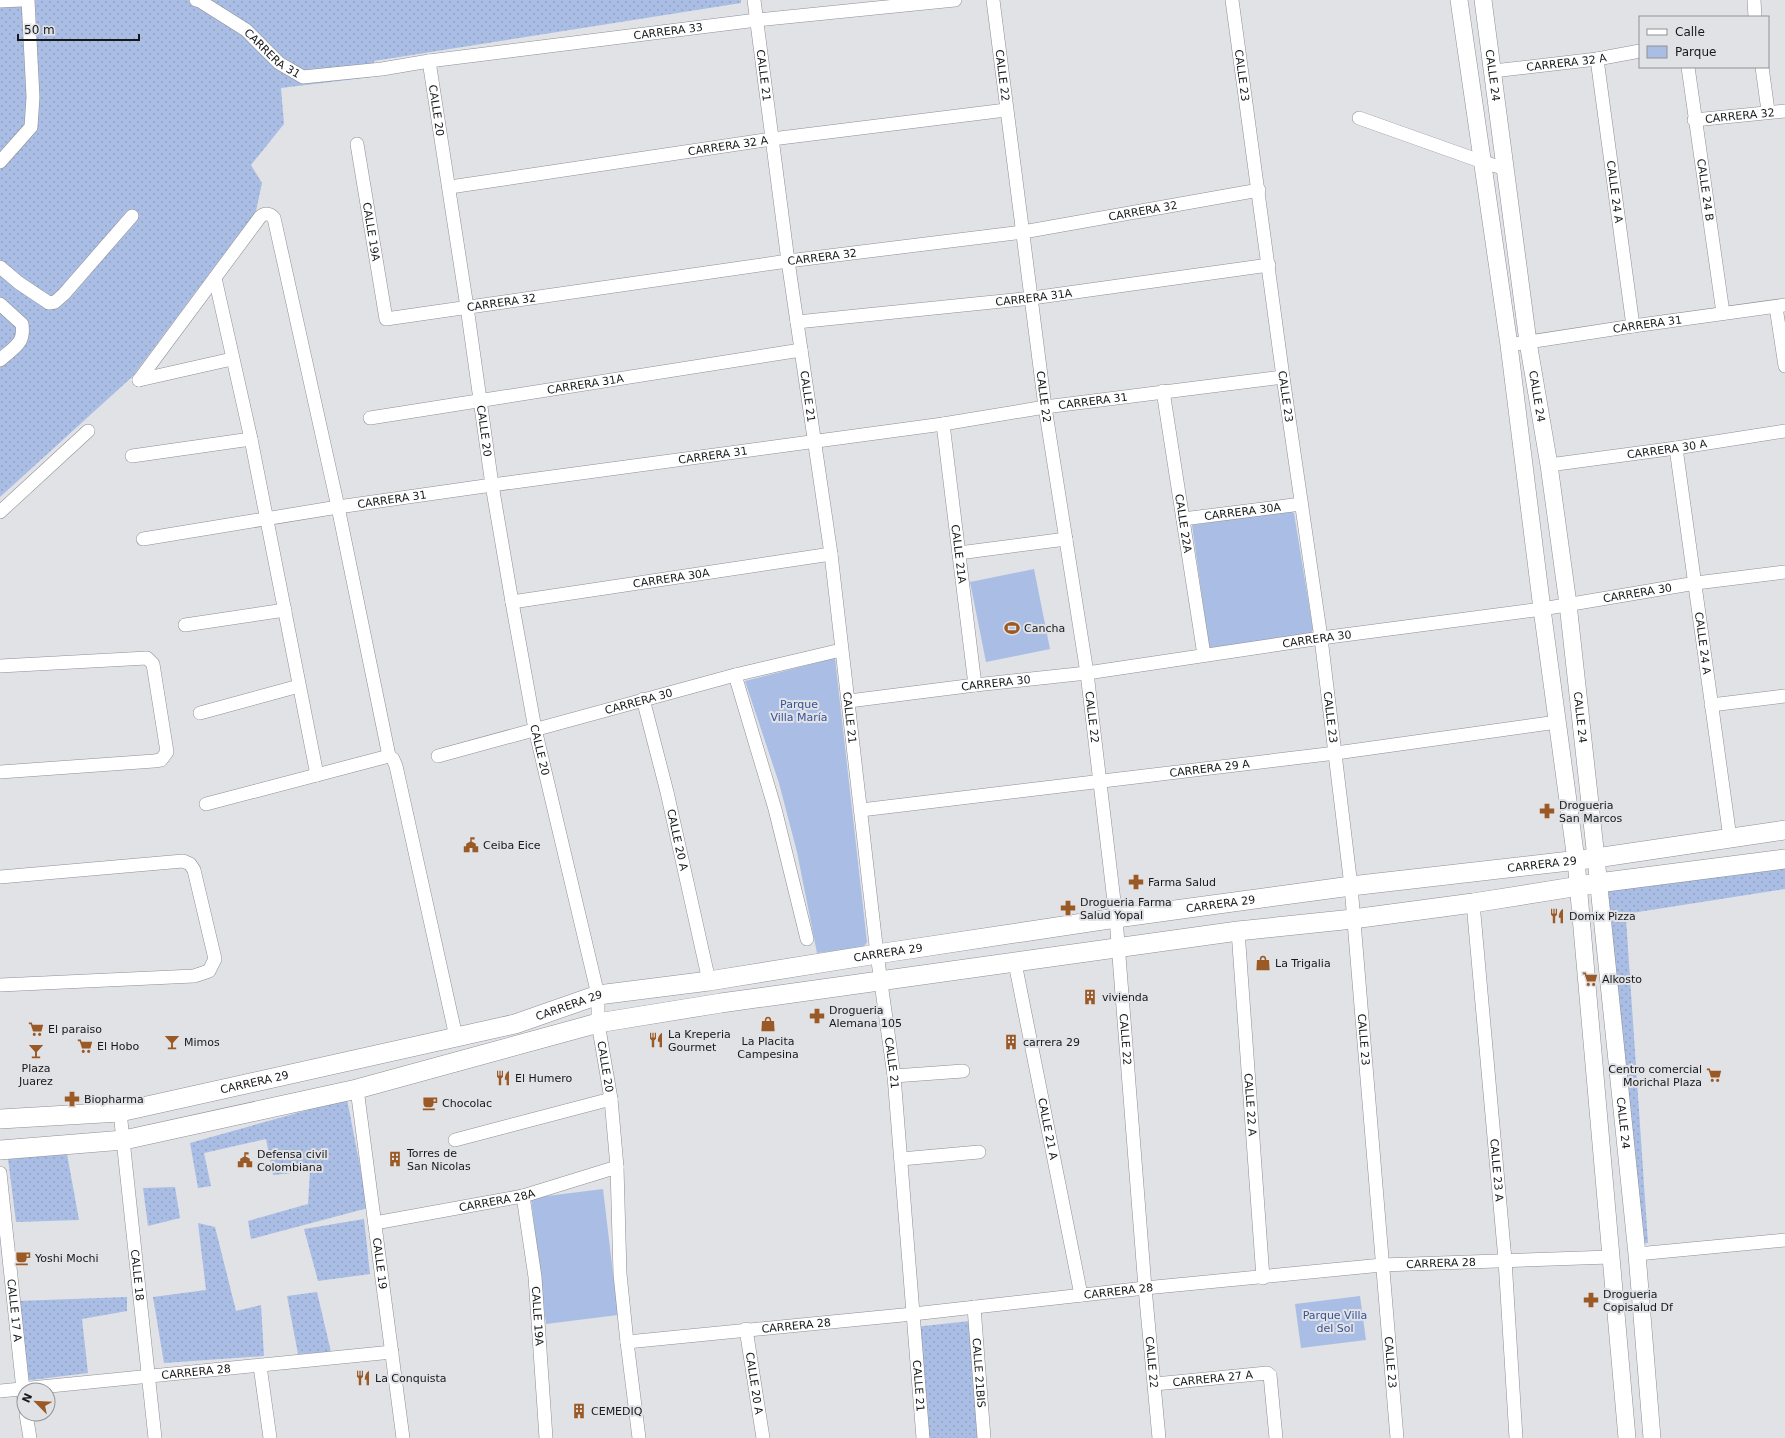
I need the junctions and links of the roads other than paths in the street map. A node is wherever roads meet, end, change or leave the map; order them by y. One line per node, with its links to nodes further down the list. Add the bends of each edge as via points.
1 (22, 0): 11 (street)
2 (28, 0): 28 (street, via 33,97 31,127)
3 (203, 0): 19 (street, CARRERA 31, via 246,30 279,63 304,78)
4 (754, 0): 13 (street, CALLE 21)
5 (955, 0): 13 (street, CARRERA 33)
6 (993, 0): 21 (street, CALLE 22)
7 (1232, 0): 32 (street, CALLE 23)
8 (1459, 0): 29 (street, CALLE 24)
9 (1483, 0): 20 (street, CALLE 24)
10 (1754, 0): 12 (street)
11 (0, 1)
12 (1755, 16)
13 (757, 20): 16 (street, CARRERA 33); 26 (street, CALLE 21)
14 (1639, 51): 15 (street, CARRERA 32 A)
15 (1597, 59): 20 (street, CARRERA 32 A); 46 (street, CALLE 24 A)
16 (429, 61): 19 (street, CARRERA 33); 31 (street, CALLE 20)
17 (1688, 68): 25 (street, CALLE 24 B)
18 (1762, 68): 22 (street)
19 (382, 69)
20 (1493, 71): 30 (street, CALLE 24)
21 (1006, 110): 26 (street, CARRERA 32 A); 34 (street, CALLE 22)
22 (1768, 111): 23 (street, CARRERA 32); 25 (street, CARRERA 32)
23 (1785, 111)
24 (1359, 118): 29 (street)
25 (1694, 120): 43 (street, CALLE 24 B)
26 (772, 139): 31 (street, CARRERA 32 A); 35 (street, CALLE 21)
27 (357, 144): 44 (street, CALLE 19A)
28 (0, 162)
29 (1483, 162): 30 (street); 48 (street, CALLE 24)
30 (1506, 169): 47 (street, CALLE 24)
31 (450, 187): 42 (street, CALLE 20)
32 (1259, 190): 34 (street, CARRERA 32); 36 (street, CALLE 23)
33 (132, 216): 37 (street, via 55,302 49,303)
34 (1023, 232): 35 (street, CARRERA 32); 39 (street, CALLE 22)
35 (788, 261): 42 (street, CARRERA 32); 45 (street, CALLE 21)
36 (1269, 265): 39 (street, CARRERA 31A); 53 (street, CALLE 23)
37 (0, 267)
38 (215, 278): 50 (street); 50 (street, via 139,380); 68 (street, via 260,217 266,214 272,216)
39 (1032, 298): 45 (street, CARRERA 31A); 56 (street, CALLE 22)
40 (0, 304): 51 (street, via 22,324 24,335)
41 (1781, 306): 43 (street, CARRERA 31); 52 (street)
42 (468, 307): 44 (street, CARRERA 32); 55 (street, CALLE 20)
43 (1723, 313): 46 (street, CARRERA 31)
44 (386, 319)
45 (797, 322): 49 (street, CALLE 21)
46 (1633, 326): 47 (street, CARRERA 31)
47 (1528, 342): 48 (street, CARRERA 31); 65 (street, CALLE 24)
48 (1509, 345): 80 (street, CALLE 24)
49 (801, 350): 55 (street, CARRERA 31A); 62 (street, CALLE 21)
50 (232, 359): 61 (street)
51 (0, 360)
52 (1785, 366)
53 (1283, 377): 54 (street, CARRERA 31); 67 (street, CALLE 23)
54 (1163, 391): 56 (street, CARRERA 31); 71 (street, CALLE 22A)
55 (481, 401): 57 (street, CARRERA 31A); 66 (street, CALLE 20)
56 (1045, 407): 58 (street, CARRERA 31); 73 (street, CALLE 22)
57 (370, 418)
58 (943, 424): 62 (street, CARRERA 31); 74 (street, CALLE 21A)
59 (88, 431): 69 (street)
60 (1785, 431): 63 (street, CARRERA 30 A)
61 (251, 439): 64 (street); 70 (street)
62 (814, 441): 66 (street, CARRERA 31); 75 (street, CALLE 21)
63 (1676, 448): 65 (street, CARRERA 30 A); 77 (street, CALLE 24 A)
64 (132, 456)
65 (1549, 465): 79 (street, CALLE 24)
66 (492, 484): 68 (street, CARRERA 31); 78 (street, CALLE 20)
67 (1301, 504): 71 (street, CARRERA 30A); 83 (street, CALLE 23)
68 (338, 507): 70 (street, CARRERA 31); 99 (street)
69 (0, 512)
70 (267, 518): 72 (street, CARRERA 31); 81 (street)
71 (1183, 519): 85 (street, CALLE 22A)
72 (144, 539)
73 (1066, 539): 74 (street); 87 (street, CALLE 22)
74 (959, 553): 89 (street, CALLE 21A)
75 (831, 554): 78 (street, CARRERA 30A); 84 (street, CALLE 21)
76 (1785, 572): 77 (street, CARRERA 30)
77 (1696, 583): 79 (street, CARRERA 30); 94 (street, CALLE 24 A)
78 (512, 602): 97 (street, CALLE 20)
79 (1568, 604): 80 (street, CARRERA 30); 108 (street, CALLE 24)
80 (1542, 609): 83 (street, CARRERA 30); 96 (street, CALLE 24)
81 (285, 610): 82 (street); 90 (street)
82 (186, 625)
83 (1321, 638): 85 (street, CARRERA 30); 98 (street, CALLE 23)
84 (841, 650): 88 (street, CARRERA 30); 93 (street, CALLE 21)
85 (1204, 655): 87 (street, CARRERA 30)
86 (0, 666): 101 (street, via 147,658 153,664 167,752 161,760 154,761)
87 (1087, 673): 89 (street, CARRERA 30); 103 (street, CALLE 22)
88 (735, 675): 92 (street, CARRERA 30); 119 (street, via 775,809)
89 (975, 684): 93 (street, CARRERA 30)
90 (299, 686): 95 (street); 102 (street)
91 (1785, 696): 94 (street)
92 (643, 699): 97 (street, CARRERA 30); 124 (street, CALLE 20 A, via 667,792)
93 (849, 701): 105 (street, CALLE 21)
94 (1711, 705): 107 (street, CALLE 24 A)
95 (200, 713)
96 (1557, 722): 98 (street, CARRERA 29 A); 110 (street, CALLE 24)
97 (535, 729): 100 (street, CARRERA 30); 126 (street, CALLE 20)
98 (1336, 753): 103 (street, CARRERA 29 A); 113 (street, CALLE 23)
99 (389, 756): 102 (street); 128 (street, via 396,766)
100 (438, 756)
101 (0, 772)
102 (317, 775): 104 (street)
103 (1100, 781): 105 (street, CARRERA 29 A); 116 (street, CALLE 22)
104 (206, 804)
105 (861, 810): 121 (street, CALLE 21)
106 (1785, 830): 107 (main road, CARRERA 29)
107 (1730, 838): 108 (main road, CARRERA 29)
108 (1596, 858): 110 (main road, CARRERA 29); 112 (street, CALLE 24)
109 (1785, 859): 112 (main road, CARRERA 29)
110 (1576, 860): 113 (main road, CARRERA 29); 114 (street, CALLE 24)
111 (0, 877): 125 (street, via 183,861 190,864 194,870 215,959 209,971 194,976)
112 (1598, 883): 114 (main road, CARRERA 29); 145 (street, CALLE 24)
113 (1351, 886): 116 (main road, CARRERA 29); 117 (street, CALLE 23)
114 (1577, 887): 115 (main road, CARRERA 29); 146 (street, CALLE 24)
115 (1473, 903): 117 (main road, CARRERA 29); 147 (street, CALLE 23 A)
116 (1116, 918): 120 (street, CALLE 22); 121 (main road, CARRERA 29)
117 (1353, 919): 118 (main road, CARRERA 29); 148 (street, CALLE 23)
118 (1238, 931): 120 (main road, CARRERA 29); 149 (street, CALLE 22 A)
119 (807, 939)
120 (1120, 948): 122 (main road, CARRERA 29); 150 (street, CALLE 22)
121 (877, 954): 123 (street, CALLE 21); 124 (main road, CARRERA 29)
122 (1015, 963): 123 (main road, CARRERA 29); 151 (street, CALLE 21 A)
123 (880, 980): 127 (main road, CARRERA 29); 130 (street, CALLE 21)
124 (709, 981): 126 (main road, CARRERA 29)
125 (0, 985)
126 (598, 995): 127 (street, CALLE 20); 128 (main road, CARRERA 29, via 515,1024)
127 (598, 1023): 131 (main road, CARRERA 29); 132 (street, CALLE 20)
128 (456, 1037): 133 (main road, CARRERA 29)
129 (963, 1070): 130 (street)
130 (894, 1076): 139 (street, CALLE 21)
131 (357, 1089): 135 (main road, CARRERA 29); 143 (street, CALLE 19)
132 (611, 1099): 136 (street); 140 (street, CALLE 20)
133 (120, 1112): 134 (main road, CARRERA 29); 135 (street, CALLE 18)
134 (0, 1119)
135 (124, 1140): 137 (main road, CARRERA 29); 158 (street, CALLE 18)
136 (455, 1140)
137 (0, 1150)
138 (979, 1152): 139 (street)
139 (901, 1160): 153 (street, CALLE 21)
140 (618, 1167): 142 (street, CARRERA 28A); 155 (street, CALLE 20, via 620,1274)
141 (0, 1173): 159 (street, CALLE 17 A)
142 (523, 1196): 143 (street, CARRERA 28A); 169 (street, CALLE 19A, via 535,1278)
143 (375, 1222): 156 (street, CALLE 19)
144 (1785, 1240): 145 (street)
145 (1637, 1254): 179 (street, CALLE 24)
146 (1610, 1257): 147 (street, CARRERA 28); 178 (street, CALLE 24)
147 (1505, 1260): 148 (street, CARRERA 28); 177 (street, CALLE 23 A)
148 (1382, 1265): 149 (street, CARRERA 28); 176 (street, CALLE 23)
149 (1263, 1278): 150 (street, CARRERA 28)
150 (1145, 1288): 151 (street, CARRERA 28); 160 (street, CALLE 22)
151 (1081, 1295): 152 (street, CARRERA 28)
152 (974, 1307): 153 (street, CARRERA 28); 173 (street, CALLE 21BIS)
153 (913, 1314): 154 (street, CARRERA 28); 172 (street, CALLE 21)
154 (746, 1329): 155 (street, CARRERA 28); 171 (street, CALLE 20 A)
155 (627, 1342): 170 (street, CALLE 20)
156 (392, 1352): 157 (street, CARRERA 28); 168 (street, CALLE 19)
157 (260, 1366): 158 (street, CARRERA 28); 167 (street)
158 (147, 1377): 161 (street, CARRERA 28); 166 (street, CALLE 18)
159 (22, 1382)
160 (1155, 1384): 174 (street, CALLE 22); 175 (street, CARRERA 27 A, via 1267,1373 1270,1375)
161 (56, 1389)
162 (0, 1391): 163 (street, CARRERA 28)
163 (16, 1393)
164 (27, 1422): 165 (street)
165 (30, 1438)
166 (155, 1438)
167 (270, 1438)
168 (403, 1438)
169 (546, 1438)
170 (639, 1438)
171 (763, 1438)
172 (924, 1438)
173 (984, 1438)
174 (1159, 1438)
175 (1276, 1438)
176 (1397, 1438)
177 (1516, 1438)
178 (1628, 1438)
179 (1652, 1438)

